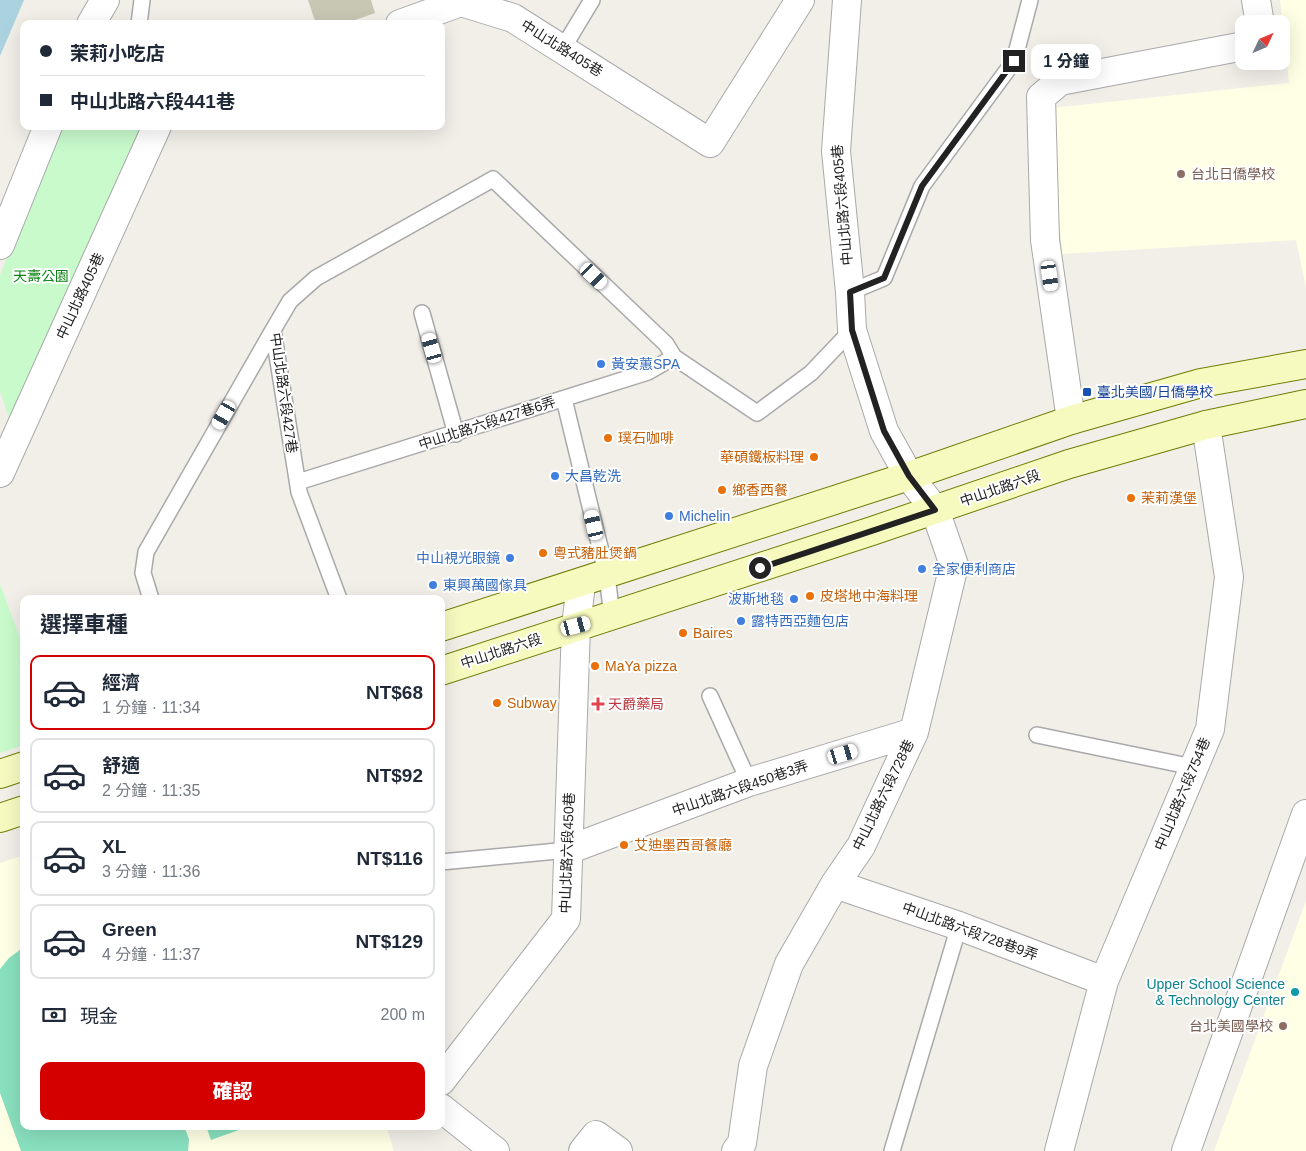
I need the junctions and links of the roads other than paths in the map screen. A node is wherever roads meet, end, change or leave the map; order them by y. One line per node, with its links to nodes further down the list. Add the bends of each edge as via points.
1 (104, 0): 9 (street)
2 (142, 0): 10 (lane)
3 (592, 0): 12 (lane)
4 (800, 0): 12 (street, 中山北路405巷, via 710,143)
5 (847, 0): 17 (street, 中山北路六段405巷, via 836,151)
6 (1030, 0): 17 (lane, via 1014,61 922,186 884,278)
7 (1256, 0): 8 (street)
8 (1258, 15)
9 (93, 20)
10 (140, 20)
11 (411, 20): 12 (street, 中山北路405巷, via 461,2 513,18)
12 (563, 48)
13 (1235, 48): 25 (street, via 1060,81 1041,97 1045,240)
14 (46, 130): 16 (street)
15 (155, 130): 28 (street, 中山北路405巷)
16 (0, 245)
17 (850, 292): 20 (street, 中山北路六段405巷)
18 (422, 313): 27 (lane)
19 (272, 330): 21 (lane, 中山北路六段427巷, via 290,301 316,278 493,179 666,344); 30 (lane, 中山北路六段427巷); 34 (lane, via 146,552 143,573)
20 (852, 330): 21 (lane, via 811,373 757,413); 29 (street, 中山北路六段405巷, via 884,431)
21 (674, 357): 23 (lane, 中山北路六段427巷6弄, via 648,372)
22 (1306, 364): 25 (main road, via 1201,382)
23 (564, 398): 27 (lane, 中山北路六段427巷6弄); 32 (lane)
24 (1306, 404): 26 (main road, 中山北路六段)
25 (1071, 420): 29 (main road)
26 (1206, 425): 31 (main road, 中山北路六段, via 1069,464); 43 (street, 中山北路六段754巷, via 1229,577 1210,729)
27 (456, 434): 30 (lane, 中山北路六段427巷6弄)
28 (1, 466)
29 (909, 476): 31 (street, 中山北路六段405巷); 32 (main road)
30 (298, 482): 35 (lane, 中山北路六段427巷)
31 (935, 510): 36 (main road, 中山北路六段); 41 (street, 中山北路六段728巷, via 954,565)
32 (607, 576): 33 (main road); 36 (lane)
33 (581, 584): 37 (main road); 38 (street, 中山北路六段450巷)
34 (150, 595)
35 (338, 595)
36 (612, 616): 38 (main road, 中山北路六段)
37 (445, 626)
38 (576, 626): 39 (main road, 中山北路六段); 50 (street, 中山北路六段450巷)
39 (445, 670)
40 (710, 696): 46 (lane)
41 (914, 732): 46 (street, 中山北路六段450巷3弄); 52 (street, 中山北路六段728巷, via 861,846)
42 (1037, 735): 43 (lane)
43 (1193, 766): 54 (street, 中山北路六段754巷)
44 (20, 767): 45 (main road)
45 (0, 774)
46 (749, 782): 50 (street, 中山北路六段450巷3弄)
47 (20, 811): 49 (main road)
48 (1306, 814): 63 (street)
49 (0, 818)
50 (568, 850): 51 (lane); 55 (street, 中山北路六段450巷, via 566,919)
51 (445, 862)
52 (835, 884): 53 (street, 中山北路六段728巷9弄); 60 (street, 中山北路六段728巷, via 789,964 754,1066 742,1143)
53 (959, 926): 54 (street, 中山北路六段728巷9弄); 61 (lane)
54 (1104, 981): 62 (street, 中山北路六段754巷)
55 (445, 1076)
56 (445, 1111): 57 (street)
57 (496, 1151)
58 (583, 1151): 59 (street, via 596,1135)
59 (618, 1151)
60 (736, 1151)
61 (892, 1151)
62 (1059, 1151)
63 (1186, 1151)

